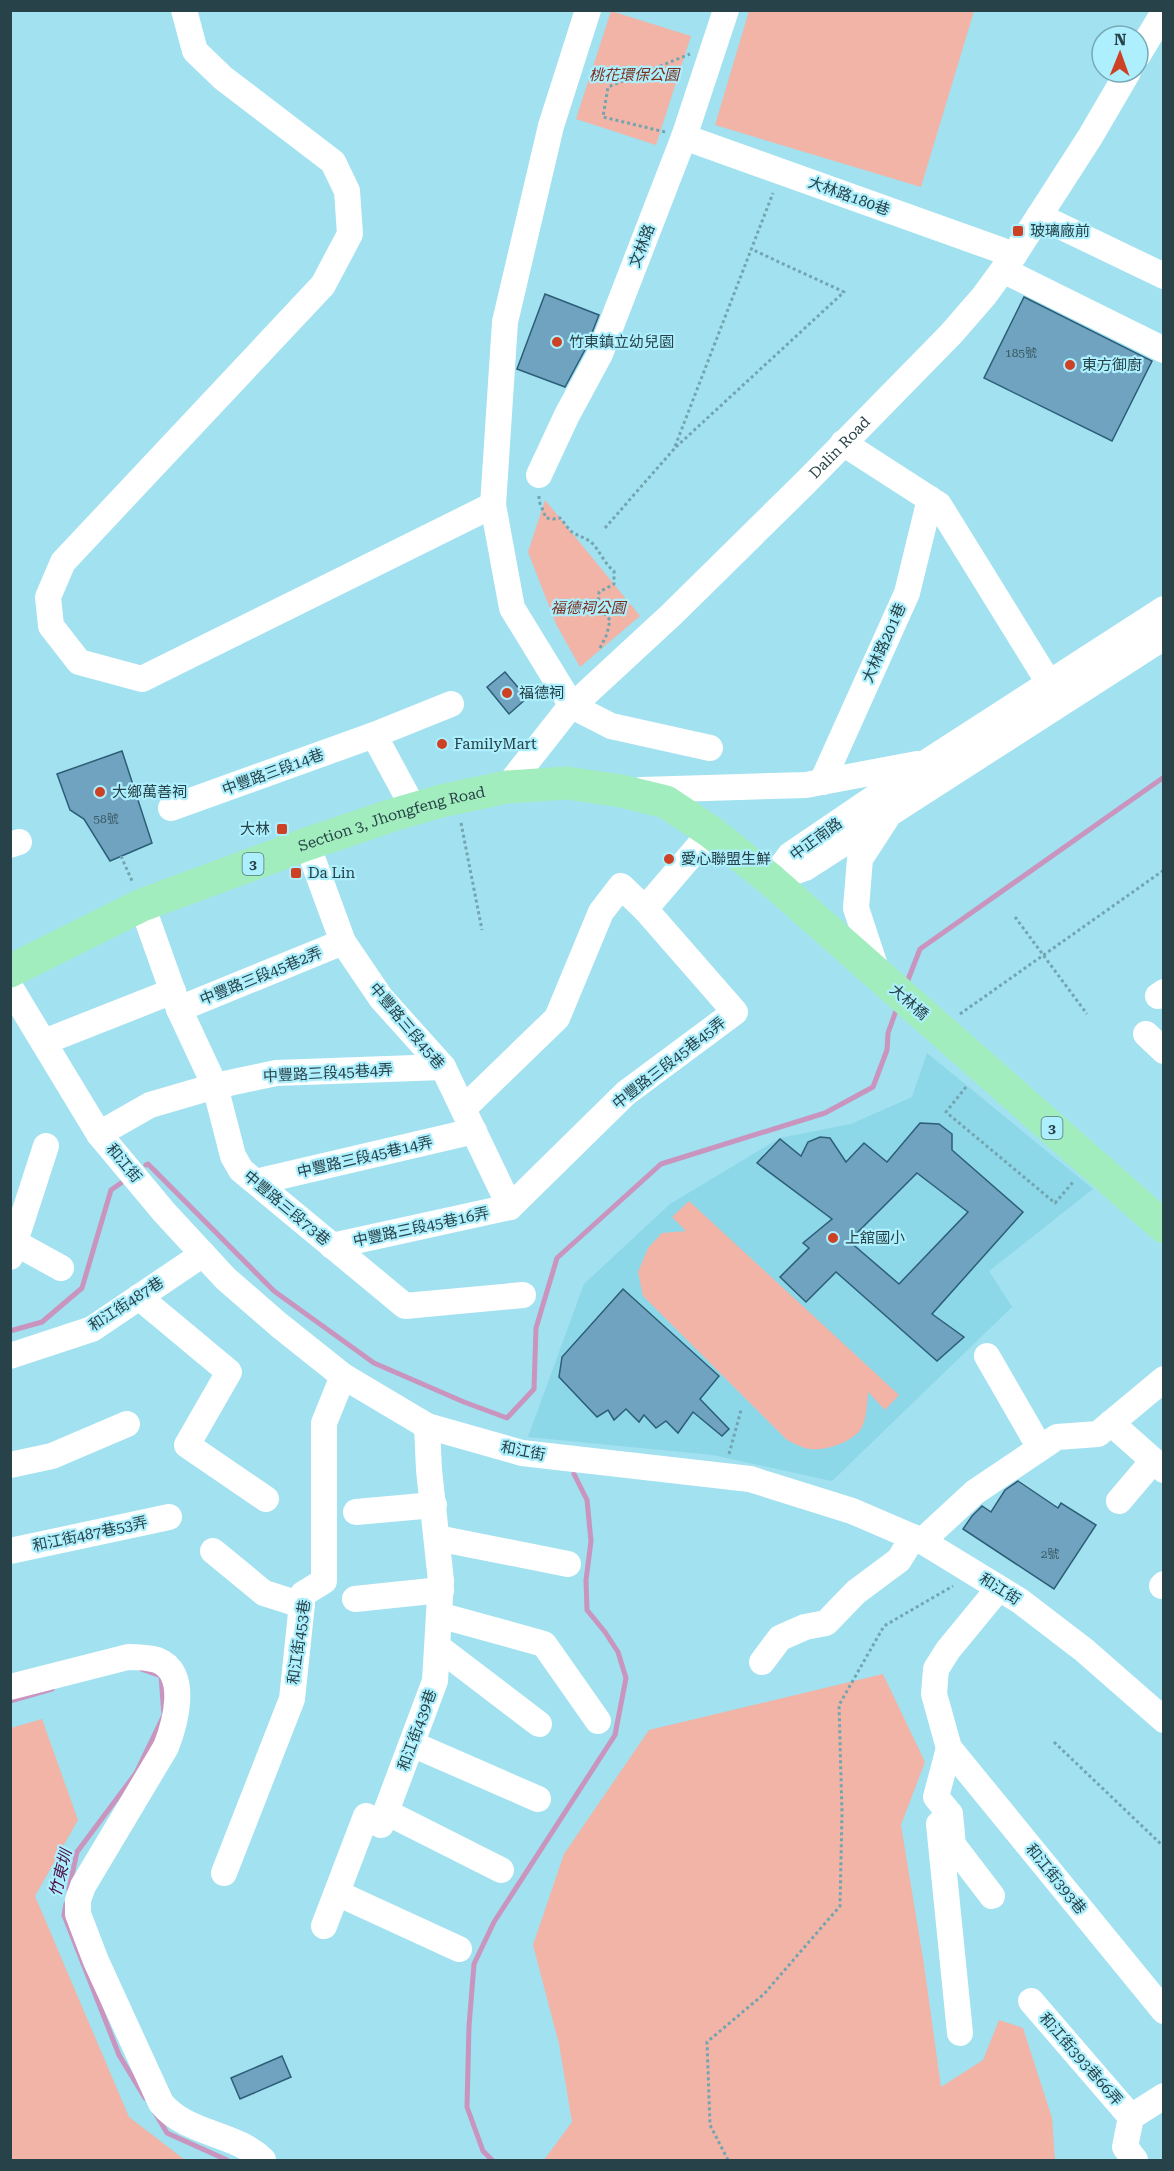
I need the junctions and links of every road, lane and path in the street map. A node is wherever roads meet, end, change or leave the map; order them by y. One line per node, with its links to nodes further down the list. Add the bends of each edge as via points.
1 (184, 10): 19 (street, via 195,51 223,78 333,162 347,191 350,234 323,285 63,561 48,597 51,626 79,662 142,679)
2 (588, 10): 19 (street, via 551,126 505,322)
3 (726, 10): 8 (street, 文林路)
4 (1164, 12): 5 (street)
5 (1150, 35)
6 (692, 53): 8 (path, via 608,87 603,117)
7 (1121, 84): 10 (street, Dalin Road)
8 (684, 137): 9 (street, 大林路180巷); 17 (street, 文林路, via 600,354)
9 (781, 171): 11 (path); 12 (street, 大林路180巷)
10 (1039, 216): 12 (street, Dalin Road); 13 (street)
11 (751, 249): 16 (path); 16 (path, via 844,292)
12 (1008, 262): 14 (street, 大林路180巷); 15 (street, Dalin Road, via 951,334)
13 (1164, 276)
14 (1164, 350)
15 (843, 443): 18 (street); 23 (street, Dalin Road)
16 (674, 449): 20 (path)
17 (539, 475): 23 (path, via 536,492 546,518 560,518 572,532 591,542 614,571 614,584 599,592 598,599 598,606 610,620 599,651)
18 (930, 499): 24 (street, via 939,505); 30 (street, 大林路201巷, via 907,593)
19 (493, 505): 26 (street, via 512,608)
20 (605, 528)
21 (1164, 609): 24 (street, 中正南路)
22 (1164, 637): 36 (street, 中正南路)
23 (607, 674): 26 (street, Dalin Road)
24 (1049, 682): 29 (street, 中正南路)
25 (451, 704): 27 (street, 中豐路三段14巷)
26 (572, 706): 28 (street, via 611,726); 31 (street, Dalin Road)
27 (374, 735): 34 (street, 中豐路三段14巷); 35 (street)
28 (710, 748)
29 (927, 762): 30 (street); 40 (street, 中正南路, via 790,855)
30 (822, 782): 32 (street)
31 (507, 787): 32 (main road, Section 3, Jhongfeng Road / 3, via 567,783); 33 (main road, Section 3, Jhongfeng Road / 3)
32 (621, 790): 37 (main road, Section 3, Jhongfeng Road / 3, via 666,802)
33 (456, 798): 35 (main road, Section 3, Jhongfeng Road / 3); 44 (path)
34 (171, 808)
35 (414, 809): 38 (main road, Section 3, Jhongfeng Road / 3)
36 (891, 811): 40 (street, 中正南路, via 805,868); 48 (street, via 860,859 856,908)
37 (711, 832): 40 (main road, Section 3, Jhongfeng Road / 3); 42 (street)
38 (307, 844): 41 (main road, Section 3, Jhongfeng Road / 3); 45 (street, 中豐路三段45巷)
39 (1164, 870): 46 (path)
40 (771, 880): 48 (main road, 3)
41 (142, 905): 47 (main road, Section 3, Jhongfeng Road / 3); 50 (street, 中豐路三段73巷)
42 (645, 909): 57 (street, via 621,886 601,912 557,1018); 62 (street, 中豐路三段45巷45弄, via 735,1012 626,1092)
43 (1015, 918): 46 (path)
44 (482, 930)
45 (343, 942): 50 (street, 中豐路三段45巷2弄); 54 (street, 中豐路三段45巷, via 381,998)
46 (1042, 956): 51 (path); 52 (path)
47 (10, 971)
48 (878, 975): 52 (main road, 大林橋 / 3)
49 (10, 987): 53 (street, 和江街)
50 (176, 1000): 53 (street, 中豐路三段45巷2弄); 56 (street, 中豐路三段73巷)
51 (1087, 1014)
52 (939, 1029): 55 (main road, 3)
53 (44, 1042): 58 (street, 和江街)
54 (443, 1066): 56 (street, 中豐路三段45巷4弄, via 276,1072); 57 (street, 中豐路三段45巷)
55 (984, 1067): 60 (main road, 3); 60 (path, via 946,1112 1055,1203)
56 (215, 1086): 58 (street, 中豐路三段45巷4弄, via 150,1105); 61 (street, 中豐路三段73巷, via 233,1156)
57 (469, 1120): 61 (street, 中豐路三段45巷14弄); 62 (street, 中豐路三段45巷)
58 (99, 1134): 66 (street, 和江街)
59 (46, 1146): 64 (street)
60 (1090, 1161): 63 (main road, 3)
61 (256, 1182): 65 (street, 中豐路三段73巷)
62 (510, 1207): 65 (street, 中豐路三段45巷16弄)
63 (1164, 1227)
64 (12, 1246): 67 (street)
65 (332, 1246): 68 (street, 中豐路三段73巷, via 405,1306)
66 (203, 1254): 69 (street, 和江街487巷); 72 (street, 和江街, via 226,1279)
67 (61, 1268)
68 (523, 1295)
69 (139, 1297): 70 (street, 和江街487巷, via 92,1329); 82 (street, via 229,1372 187,1445)
70 (10, 1356)
71 (987, 1356): 78 (street)
72 (343, 1376): 77 (street, 和江街); 96 (street, 和江街453巷, via 324,1423 324,1581 303,1594)
73 (1164, 1379): 75 (street)
74 (741, 1410): 81 (path)
75 (1111, 1423): 78 (street, via 1098,1434 1057,1437); 80 (street)
76 (127, 1424): 79 (street, via 52,1456)
77 (427, 1426): 81 (street, 和江街, via 522,1453); 84 (street, 和江街439巷)
78 (1040, 1448): 88 (street, via 975,1492)
79 (10, 1465)
80 (1158, 1465): 83 (street)
81 (724, 1476): 88 (street, 和江街, via 750,1479 852,1511)
82 (266, 1499)
83 (1119, 1501)
84 (434, 1505): 85 (street); 87 (street, 和江街439巷)
85 (356, 1512)
86 (169, 1517): 89 (street, 和江街487巷53弄)
87 (437, 1538): 91 (street); 95 (street, 和江街439巷)
88 (918, 1539): 92 (street, 和江街); 98 (street, via 826,1623 780,1638)
89 (10, 1551)
90 (213, 1551): 96 (street, via 264,1593)
91 (568, 1564)
92 (974, 1573): 93 (street, 和江街); 122 (path, via 884,1626 839,1705 840,1906 764,1994 707,2042 710,2125)
93 (999, 1588): 100 (street, 和江街, via 1084,1650); 105 (street, 和江街393巷, via 936,1669 934,1694)
94 (355, 1599): 95 (street)
95 (440, 1603): 97 (street, 和江街439巷); 101 (street, via 544,1644)
96 (302, 1605): 111 (street, 和江街453巷, via 292,1699)
97 (438, 1647): 102 (street); 104 (street, 和江街439巷, via 435,1681)
98 (762, 1662)
99 (10, 1687): 121 (street, via 128,1658 158,1660 168,1667 178,1703 174,1726 166,1747 83,1886 78,1914 161,2103 175,2117 246,2147)
100 (1164, 1720)
101 (598, 1721)
102 (539, 1724)
103 (1054, 1742): 109 (path)
104 (412, 1744): 106 (street); 107 (street, 和江街439巷)
105 (949, 1748): 108 (street, via 936,1797); 117 (street, 和江街393巷)
106 (538, 1799)
107 (386, 1812): 110 (street); 112 (street, via 381,1825 366,1816)
108 (950, 1814): 113 (street, via 953,1845); 118 (street, via 939,1824)
109 (1164, 1847)
110 (501, 1870)
111 (224, 1874)
112 (337, 1893): 114 (street); 115 (street)
113 (992, 1896)
114 (324, 1926)
115 (459, 1949)
116 (1031, 2001): 120 (street, 和江街393巷66弄)
117 (1164, 2011)
118 (960, 2033)
119 (1164, 2096): 120 (street, 和江街393巷66弄)
120 (1131, 2117): 123 (street, 和江街393巷66弄, via 1125,2147)
121 (263, 2160)
122 (728, 2160)
123 (1136, 2160)

